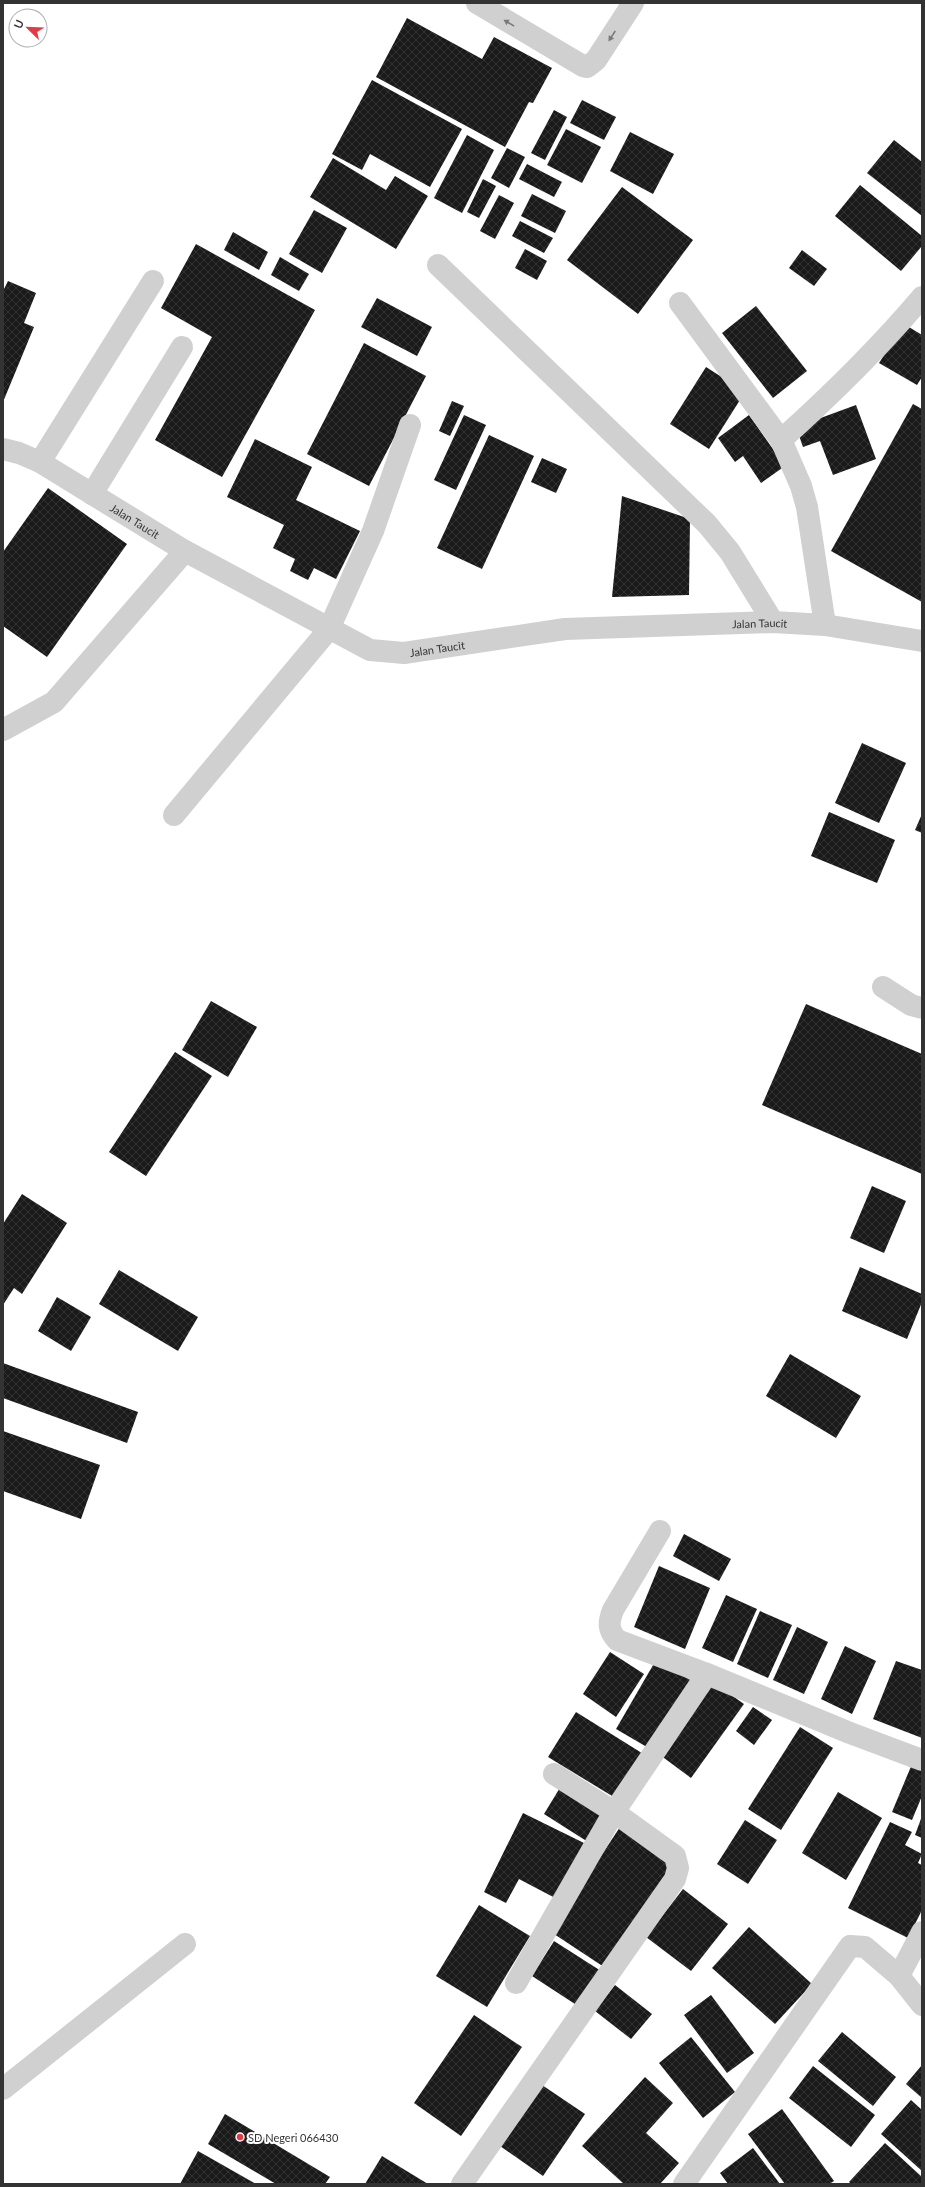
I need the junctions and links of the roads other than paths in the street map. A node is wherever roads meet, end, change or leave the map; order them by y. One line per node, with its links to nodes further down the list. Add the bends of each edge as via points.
1 (477, 3): 2 (street, one-way to 1, via 596,60 587,67)
2 (633, 3)
3 (438, 265): 14 (street, via 707,524 730,552)
4 (153, 280): 11 (street)
5 (922, 297): 9 (street, via 882,344)
6 (680, 304): 9 (street)
7 (182, 347): 12 (street)
8 (410, 425): 16 (street, via 373,531)
9 (781, 440): 15 (street, via 801,486 807,507)
10 (3, 449): 11 (street, Jalan Taucit)
11 (40, 462): 12 (street, Jalan Taucit)
12 (92, 494): 13 (street, Jalan Taucit)
13 (185, 551): 16 (street, Jalan Taucit); 18 (street, via 54,702)
14 (773, 622): 15 (street, Jalan Taucit); 16 (street, Jalan Taucit, via 566,629 404,653 370,650)
15 (825, 625): 17 (street, Jalan Taucit)
16 (329, 629): 19 (street)
17 (922, 640)
18 (3, 730)
19 (174, 815)
20 (883, 987): 21 (street)
21 (922, 1008)
22 (660, 1531): 23 (street, via 612,1610 610,1632 617,1640)
23 (707, 1674): 24 (street); 26 (street)
24 (922, 1760)
25 (554, 1774): 26 (street)
26 (614, 1812): 30 (street); 33 (street, via 675,1856 678,1868 675,1879)
27 (922, 1932): 29 (street)
28 (185, 1944): 32 (street)
29 (898, 1976): 31 (street); 34 (street, via 865,1947 850,1946)
30 (516, 1983)
31 (922, 2005)
32 (3, 2089)
33 (462, 2184)
34 (684, 2184)

